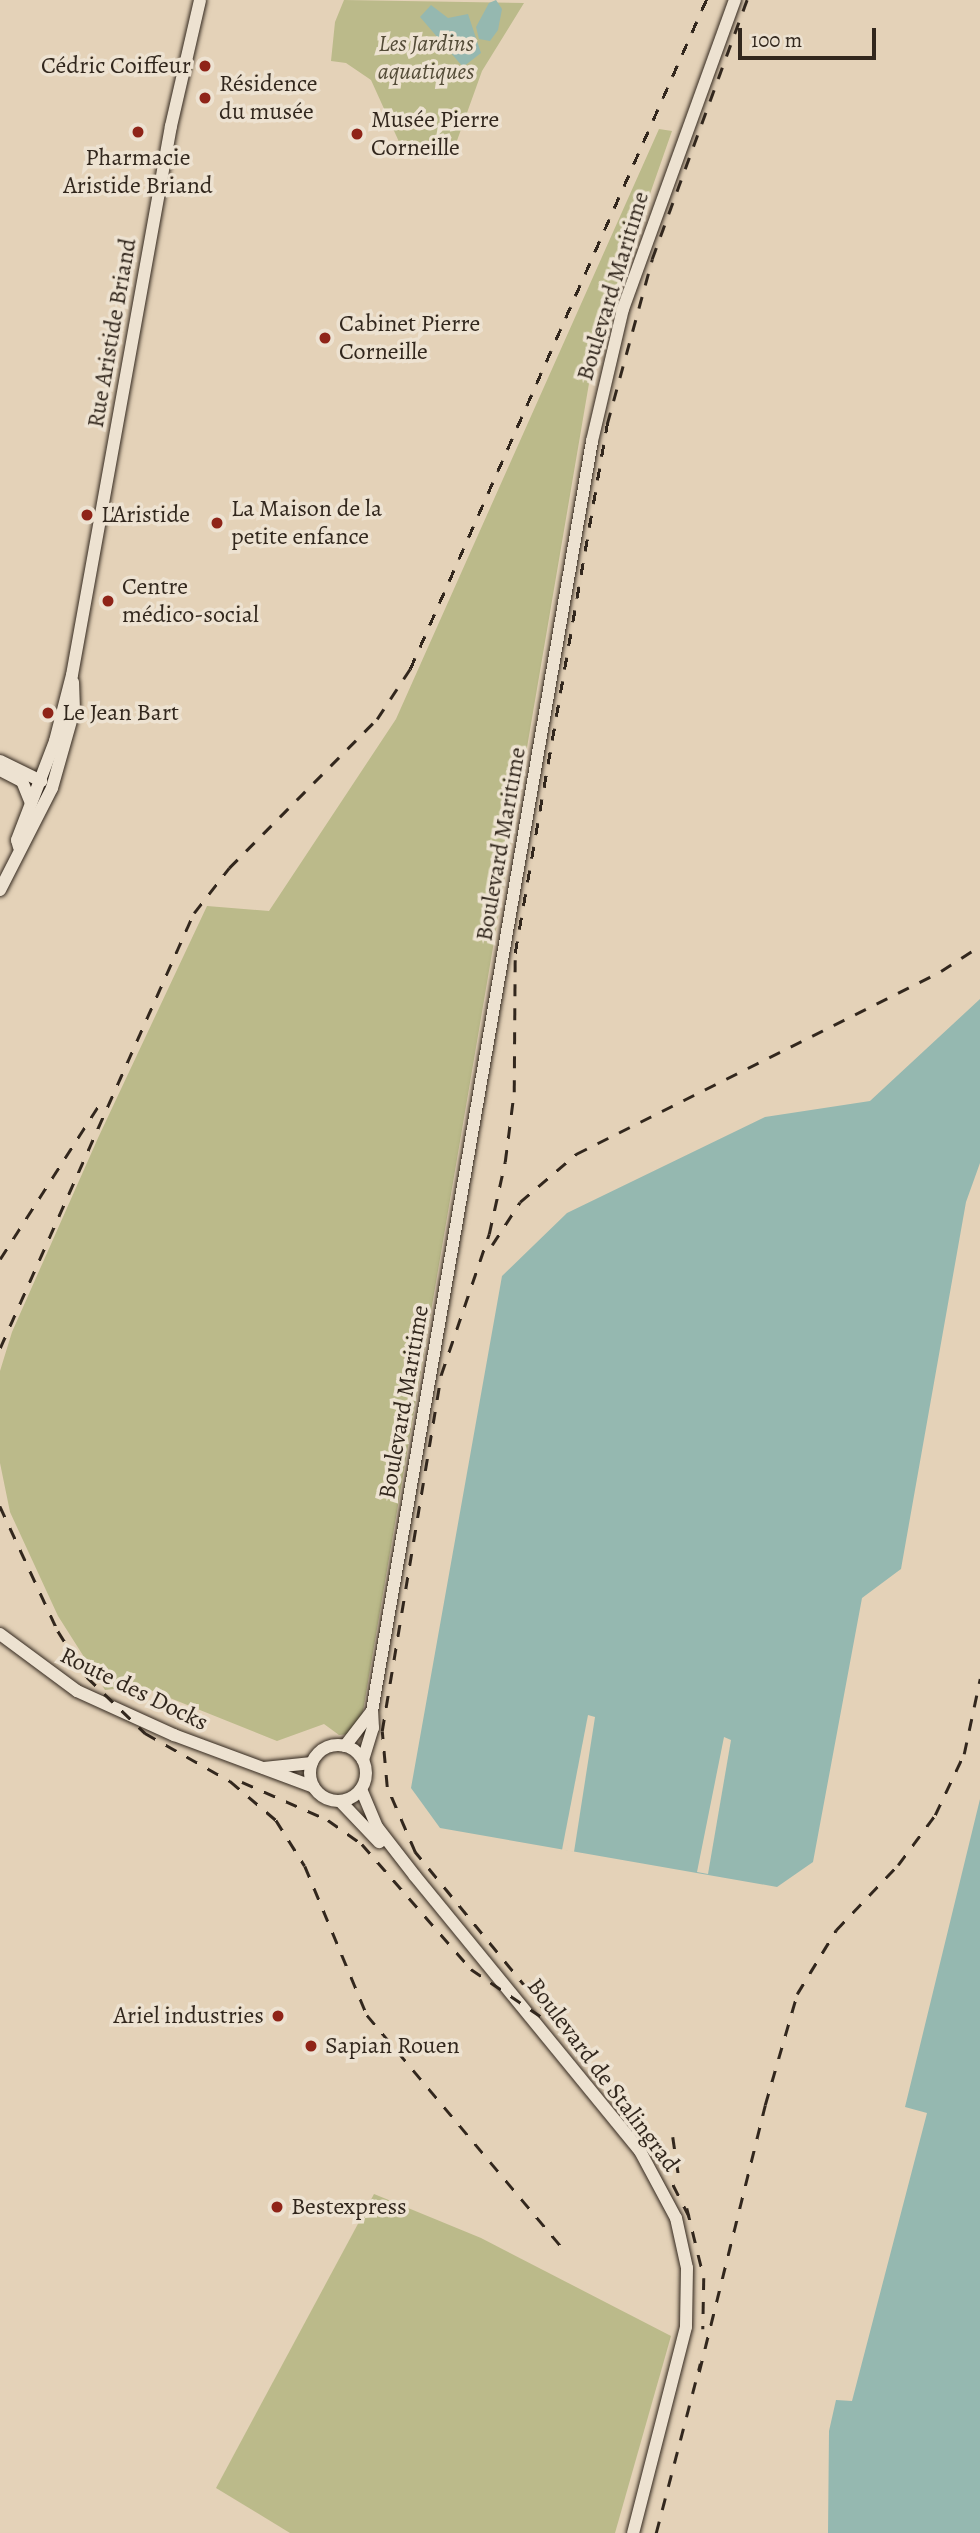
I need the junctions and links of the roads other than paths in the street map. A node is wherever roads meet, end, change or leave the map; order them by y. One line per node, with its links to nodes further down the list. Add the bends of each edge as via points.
1 (200, 0): 3 (street, Rue Aristide Briand, via 171,127)
2 (735, 0): 15 (street, Boulevard Maritime, via 636,268 592,441)
3 (72, 675): 4 (street, Rue Aristide Briand); 7 (street, Rue Aristide Briand, via 74,710)
4 (49, 755): 8 (street); 9 (street, Rue Aristide Briand)
5 (0, 761): 8 (street)
6 (0, 770): 8 (street)
7 (56, 771): 9 (street); 11 (street, Rue Aristide Briand)
8 (21, 776): 9 (street); 10 (street)
9 (41, 781): 10 (street, Rue Aristide Briand); 11 (street)
10 (31, 803): 12 (street, Rue Aristide Briand, via 17,840)
11 (46, 803): 12 (street, Rue Aristide Briand)
12 (19, 847): 13 (street, Rue Aristide Briand)
13 (0, 890)
14 (0, 1634): 19 (street, Route des Docks, via 77,1691)
15 (372, 1711): 16 (street, Boulevard Maritime); 17 (street, Boulevard Maritime, via 373,1728)
16 (345, 1746): 17 (street); 18 (street, via 324,1749)
17 (363, 1760): 21 (street, via 366,1772)
18 (312, 1763): 19 (street, Route des Docks); 20 (street)
19 (257, 1769): 20 (street, Route des Docks)
20 (314, 1787): 22 (street, via 325,1798)
21 (361, 1789): 22 (street); 23 (street, Boulevard de Stalingrad, via 377,1827)
22 (340, 1801): 23 (street, Boulevard de Stalingrad)
23 (415, 1876): 24 (street, Boulevard de Stalingrad, via 640,2151 676,2218 687,2268 686,2327)
24 (633, 2533)

